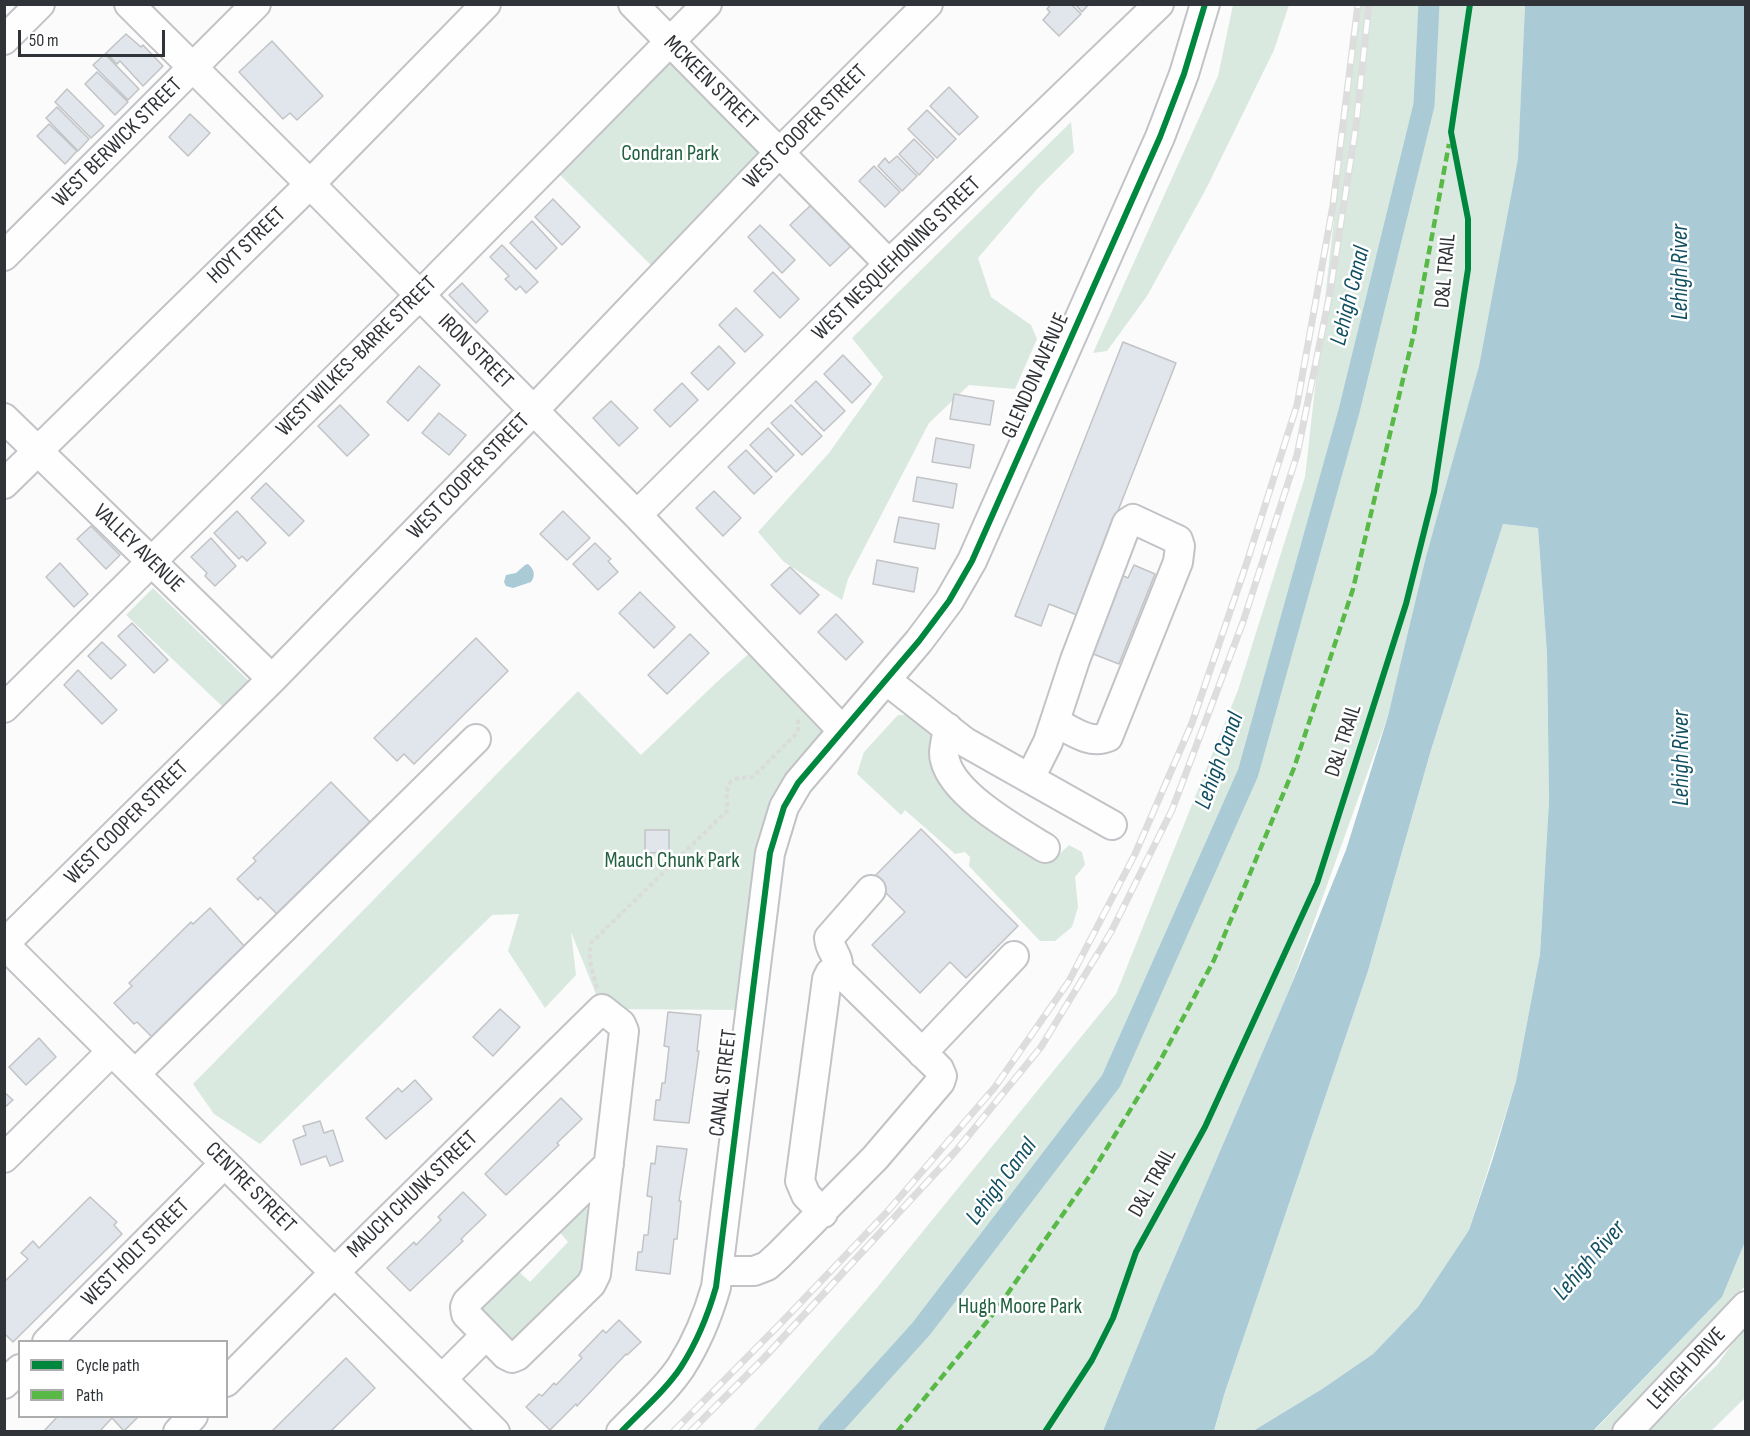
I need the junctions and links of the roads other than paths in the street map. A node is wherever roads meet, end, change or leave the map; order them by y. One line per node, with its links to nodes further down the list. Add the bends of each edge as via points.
1 (40, 4): 10 (street)
2 (129, 4): 12 (street, IRON STREET)
3 (256, 4): 12 (street, WEST BERWICK STREET)
4 (486, 4): 14 (street, HOYT STREET)
5 (633, 4): 11 (street, MCKEEN STREET)
6 (707, 4): 11 (street, WEST WILKES-BARRE STREET)
7 (928, 4): 13 (street, WEST COOPER STREET)
8 (1159, 4): 16 (street, WEST NESQUEHONING STREET)
9 (1205, 4): 25 (street, GLENDON AVENUE, via 1160,137 982,542 937,618)
10 (4, 40)
11 (669, 42): 13 (street, MCKEEN STREET); 17 (street, WEST WILKES-BARRE STREET)
12 (192, 68): 14 (street, IRON STREET); 15 (street, WEST BERWICK STREET)
13 (779, 153): 16 (street, MCKEEN STREET); 18 (street, WEST COOPER STREET)
14 (310, 184): 17 (street, IRON STREET); 20 (street, HOYT STREET)
15 (4, 256)
16 (890, 264): 22 (street, WEST NESQUEHONING STREET)
17 (419, 296): 18 (street, IRON STREET); 23 (street, WEST WILKES-BARRE STREET)
18 (533, 411): 22 (street, IRON STREET); 24 (street, WEST COOPER STREET)
19 (4, 418): 20 (street, VALLEY AVENUE)
20 (38, 451): 21 (street, HOYT STREET); 23 (street, VALLEY AVENUE)
21 (4, 484)
22 (637, 515): 29 (street, IRON STREET)
23 (151, 562): 24 (street, VALLEY AVENUE); 26 (street, WEST WILKES-BARRE STREET)
24 (272, 679): 35 (street, WEST COOPER STREET)
25 (886, 680): 28 (street); 29 (street, GLENDON AVENUE)
26 (4, 708)
27 (1055, 722): 27 (street, via 1090,740 1100,741 1108,736 1178,562 1178,540 1133,519 1127,523); 31 (street)
28 (948, 728): 31 (street, via 965,742); 33 (street, via 944,758 957,784 996,818)
29 (842, 730): 45 (street, CANAL STREET, via 790,796 770,853)
30 (476, 739): 40 (street)
31 (1030, 778): 32 (street)
32 (1112, 825)
33 (1045, 848)
34 (871, 890): 37 (street, via 829,938 839,962)
35 (4, 944): 38 (street, CENTRE STREET)
36 (1014, 956): 39 (street)
37 (838, 972): 39 (street); 44 (street, via 830,973 827,979 800,1181 806,1195)
38 (112, 1051): 40 (street, CENTRE STREET); 41 (street)
39 (922, 1053): 44 (street, via 939,1069 940,1082)
40 (135, 1074): 42 (street, CENTRE STREET)
41 (4, 1158)
42 (225, 1164): 46 (street, CENTRE STREET); 49 (street, WEST HOLT STREET)
43 (609, 1164): 46 (street, MAUCH CHUNK STREET, via 624,1031 602,1009); 48 (street, via 466,1302 466,1314); 48 (street, via 594,1280 517,1356 506,1355)
44 (823, 1213): 45 (street, via 767,1266 754,1271)
45 (719, 1271): 57 (street, CANAL STREET, via 707,1315 680,1368)
46 (335, 1272): 51 (street, CENTRE STREET); 52 (street, MAUCH CHUNK STREET)
47 (1746, 1306): 58 (street, LEHIGH DRIVE)
48 (486, 1335): 51 (street)
49 (48, 1340)
50 (18, 1371): 53 (street)
51 (442, 1379): 56 (street, CENTRE STREET)
52 (228, 1380)
53 (4, 1384)
54 (191, 1418): 55 (street)
55 (178, 1431)
56 (495, 1431)
57 (621, 1431)
58 (1627, 1431)

